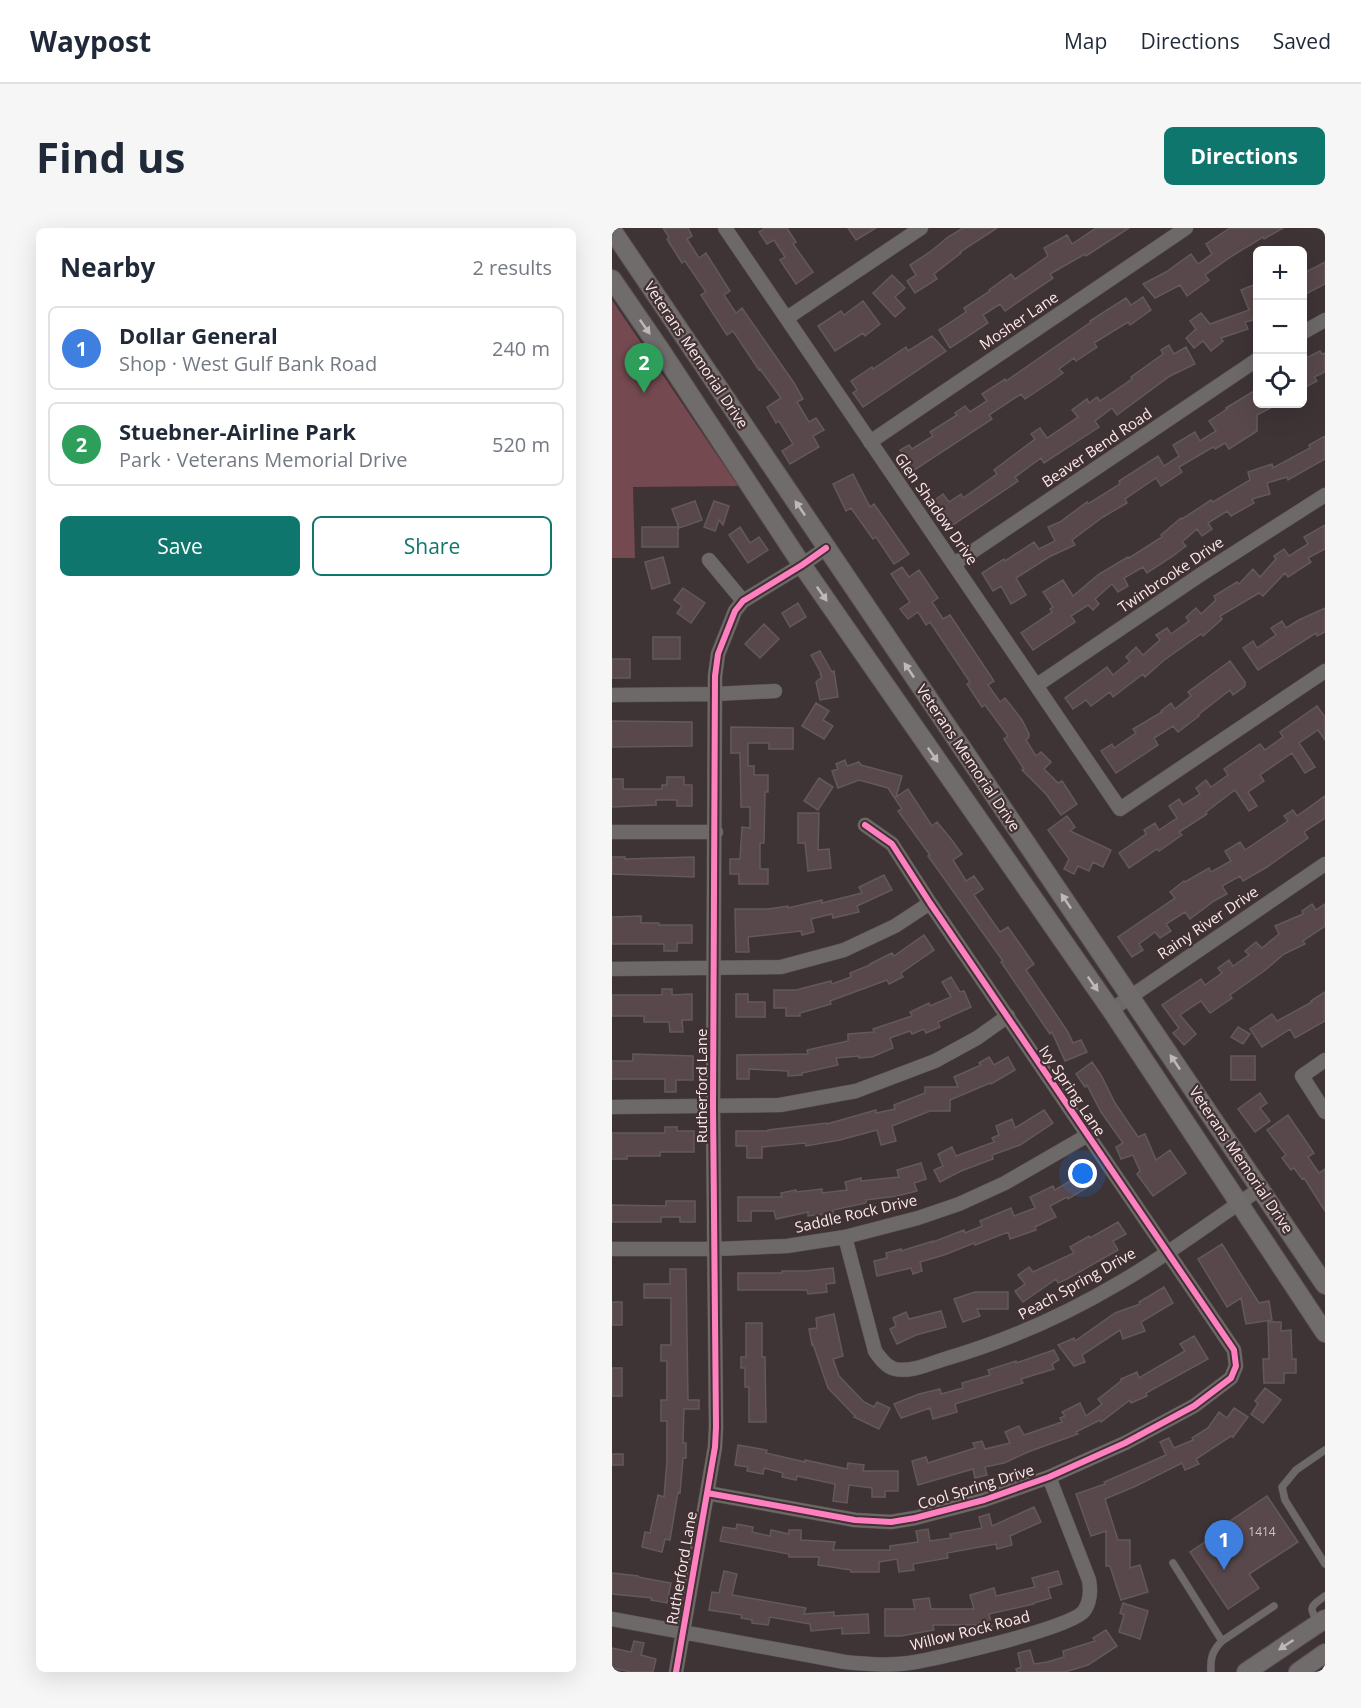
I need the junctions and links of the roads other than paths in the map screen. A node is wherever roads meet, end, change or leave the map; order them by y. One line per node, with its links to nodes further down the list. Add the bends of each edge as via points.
1 (725, 228): 6 (street, Glen Shadow Drive)
2 (1186, 228): 12 (street, Mosher Lane)
3 (916, 229): 6 (street)
4 (612, 230): 9 (main road, Veterans Memorial Drive)
5 (612, 279): 10 (main road, Veterans Memorial Drive, one-way to 10)
6 (787, 318): 12 (street, Glen Shadow Drive)
7 (1325, 320): 8 (street)
8 (1307, 330)
9 (683, 336): 10 (main road); 14 (main road, Veterans Memorial Drive, one-way to 9)
10 (660, 349): 17 (main road, Veterans Memorial Drive)
11 (1253, 362): 16 (street, Beaver Bend Road)
12 (870, 442): 16 (street, Glen Shadow Drive)
13 (1325, 495): 20 (street, Twinbrooke Drive)
14 (826, 548): 17 (street, Rutherford Lane); 24 (main road, Veterans Memorial Drive, one-way to 14)
15 (709, 560): 18 (street)
16 (954, 564): 20 (street, Glen Shadow Drive)
17 (802, 565): 18 (street, Rutherford Lane); 25 (main road, Veterans Memorial Drive, one-way to 25)
18 (743, 601): 22 (street, Rutherford Lane, via 718,654)
19 (1325, 671): 20 (street, Glen Shadow Drive, via 1120,809)
20 (1037, 685)
21 (776, 692): 22 (street)
22 (715, 694): 23 (street); 28 (street, Rutherford Lane)
23 (612, 695)
24 (976, 770): 25 (main road); 33 (main road, Veterans Memorial Drive, one-way to 24)
25 (954, 786): 34 (main road, Veterans Memorial Drive, one-way to 34)
26 (865, 825): 30 (street, Ivy Spring Lane, via 892,844)
27 (612, 832): 28 (street)
28 (716, 832): 31 (street, Rutherford Lane)
29 (1325, 864): 33 (street, Rainy River Drive)
30 (930, 903): 31 (street, via 895,926 844,950 781,967); 35 (street, Ivy Spring Lane)
31 (714, 968): 32 (street); 37 (street, Rutherford Lane)
32 (612, 969)
33 (1130, 996): 34 (street, Rainy River Drive); 41 (main road, Veterans Memorial Drive, one-way to 33)
34 (1110, 1010): 42 (main road, Veterans Memorial Drive)
35 (1008, 1016): 37 (street, via 935,1061 856,1091 780,1105); 40 (street, Ivy Spring Lane)
36 (1325, 1060): 39 (street, via 1302,1076)
37 (713, 1106): 38 (street); 45 (street, Rutherford Lane)
38 (612, 1107)
39 (1325, 1112)
40 (1088, 1135): 43 (street, Saddle Rock Drive, via 1005,1183 959,1204); 46 (street, Ivy Spring Lane)
41 (1260, 1189): 42 (street, Peach Spring Drive); 47 (main road, Veterans Memorial Drive)
42 (1238, 1204): 46 (street, Peach Spring Drive); 48 (main road, Veterans Memorial Drive)
43 (845, 1237): 45 (street, Saddle Rock Drive, via 787,1246); 46 (street, Peach Spring Drive, via 875,1351 884,1364 894,1369 910,1369 1015,1336 1120,1282)
44 (612, 1249): 45 (street, Saddle Rock Drive)
45 (716, 1249): 52 (street, Rutherford Lane, via 716,1427)
46 (1167, 1251): 49 (street, Ivy Spring Lane, via 1234,1350 1236,1366)
47 (1325, 1285)
48 (1325, 1333)
49 (1229, 1380): 51 (street, Cool Spring Drive, via 1184,1412)
50 (1325, 1450): 54 (lane, via 1296,1470 1282,1487 1285,1500)
51 (1049, 1477): 52 (street, Cool Spring Drive, via 984,1500 891,1522 855,1520); 59 (street, Willow Rock Road, via 1091,1591 1083,1612 1070,1621 940,1657 879,1665)
52 (707, 1492): 59 (street, Rutherford Lane)
53 (1173, 1563): 60 (lane)
54 (1325, 1564)
55 (1325, 1596): 58 (lane, via 1311,1608)
56 (1274, 1606): 60 (lane)
57 (612, 1619): 59 (street, Willow Rock Road)
58 (1322, 1621): 64 (main road, one-way to 64)
59 (683, 1632): 62 (street, Rutherford Lane)
60 (1222, 1641): 63 (lane, via 1210,1659)
61 (1325, 1653): 65 (main road)
62 (676, 1672)
63 (1211, 1672)
64 (1246, 1672)
65 (1298, 1672)

